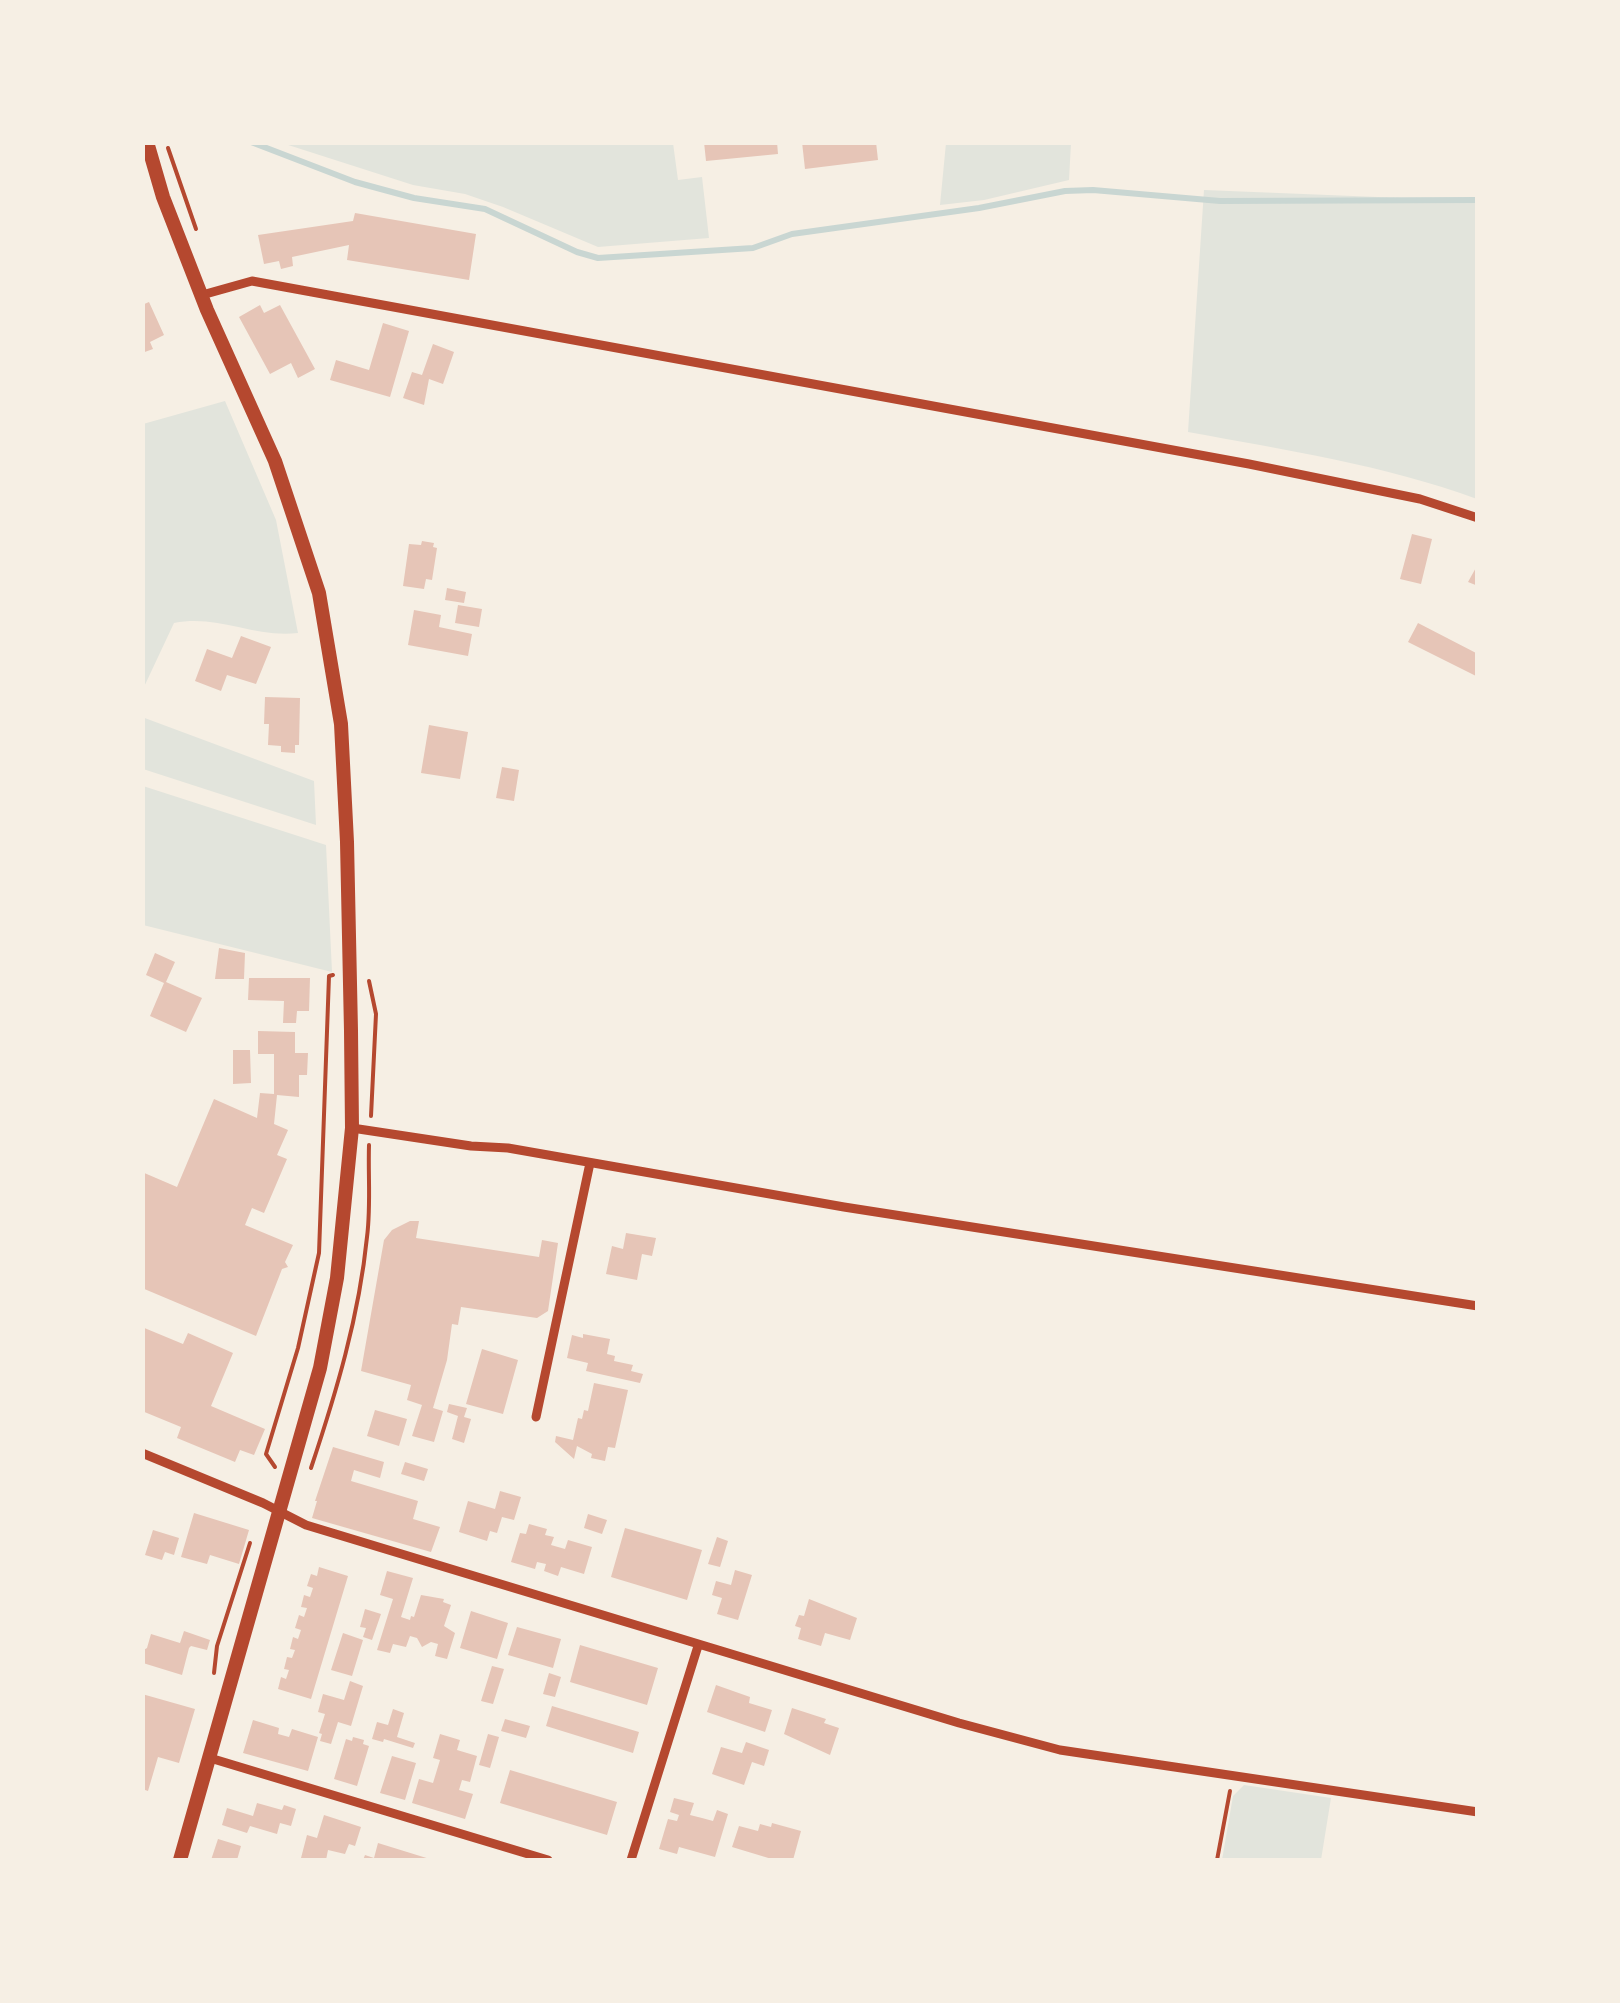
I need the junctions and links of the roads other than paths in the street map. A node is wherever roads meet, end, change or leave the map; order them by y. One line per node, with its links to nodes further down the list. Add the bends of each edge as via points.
1 (147, 142): 2 (main road)
2 (202, 295): 3 (street, via 252,281 1249,464 1420,498); 4 (main road, via 275,461 319,593 333,666 348,842)
3 (1478, 518)
4 (352, 1128): 5 (street); 9 (main road, via 338,1278)
5 (590, 1163): 6 (street); 7 (street)
6 (1478, 1306)
7 (536, 1417)
8 (142, 1453): 9 (street)
9 (280, 1511): 10 (street, via 306,1525); 11 (main road)
10 (698, 1646): 12 (street, via 1060,1750); 15 (street)
11 (210, 1758): 13 (main road); 14 (street)
12 (1478, 1812)
13 (180, 1860)
14 (548, 1860)
15 (631, 1860)

